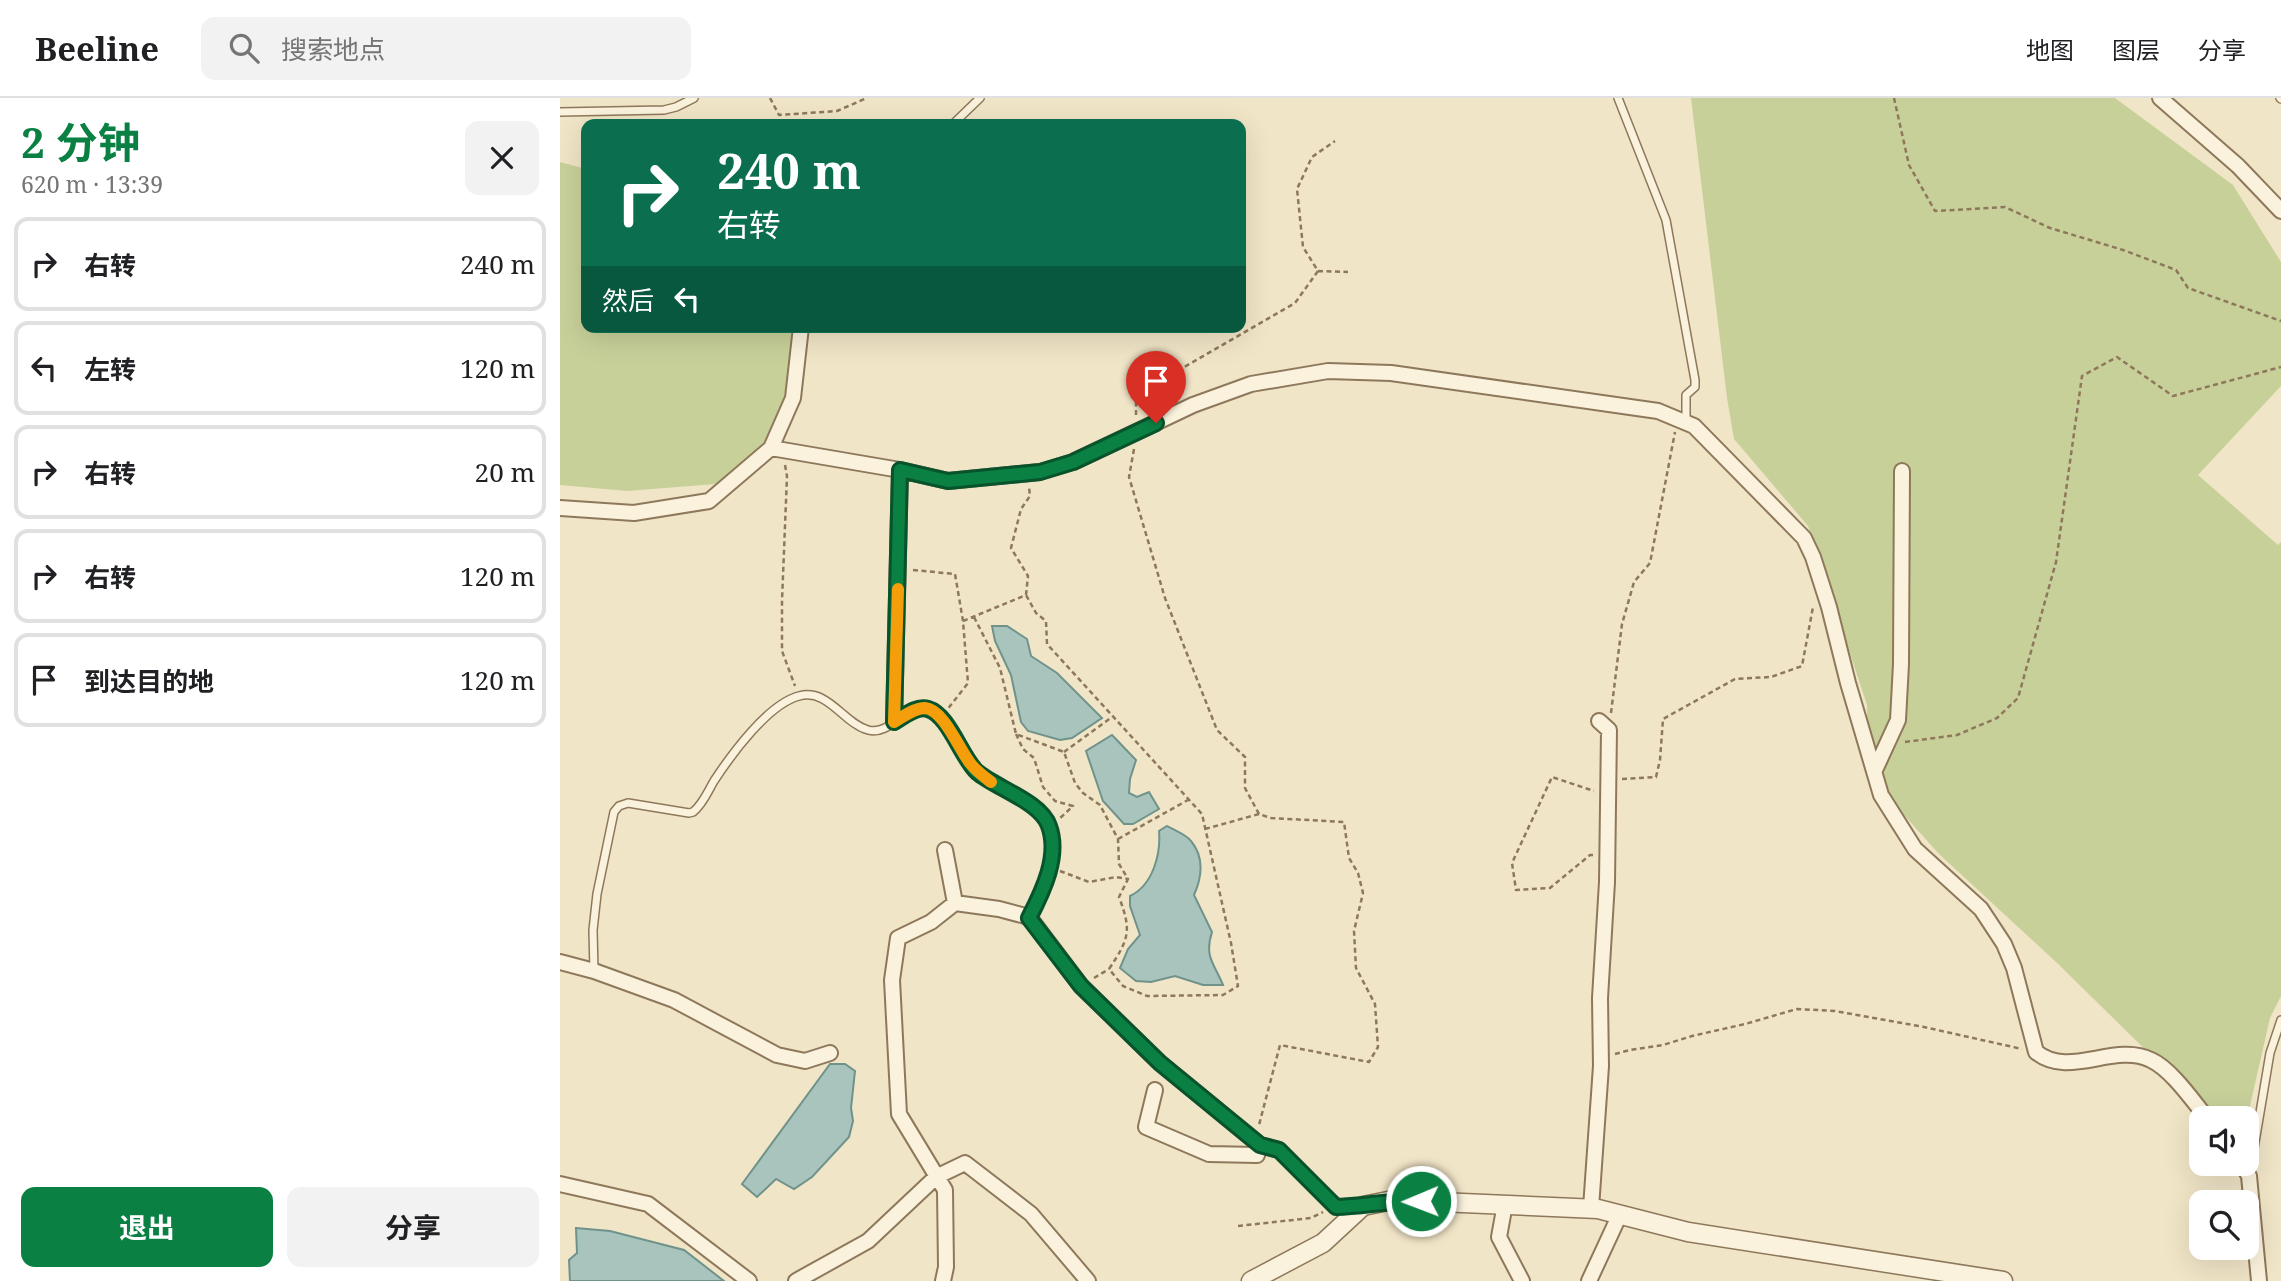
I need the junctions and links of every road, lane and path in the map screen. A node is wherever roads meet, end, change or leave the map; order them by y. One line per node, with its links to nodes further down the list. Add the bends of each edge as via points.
1 (694, 98): 8 (lane, via 664,110)
2 (770, 98): 3 (path, via 779,116 837,111)
3 (867, 98)
4 (980, 98): 9 (lane)
5 (1618, 98): 19 (lane, via 1666,220 1695,380 1695,387 1686,395)
6 (1894, 98): 14 (path, via 1909,165 1935,211 2006,207 2050,228 2176,270 2188,288)
7 (2160, 98): 11 (street, via 2238,166)
8 (560, 111)
9 (958, 119)
10 (1335, 141): 12 (path, via 1312,157 1297,190 1303,247)
11 (2281, 211)
12 (1318, 271): 13 (path); 17 (path, via 1295,303)
13 (1348, 272)
14 (2281, 321)
15 (800, 333): 21 (street, via 793,398)
16 (1245, 333): 20 (path, via 1136,395)
17 (1246, 333)
18 (2281, 367): 37 (path, via 2173,396 2117,357 2082,376 2056,562 2018,698 1997,718 1957,735)
19 (1682, 421): 20 (street, via 1658,411 1404,375 1328,371 1251,384); 35 (path, via 1650,563 1634,582 1622,624); 39 (street, via 1694,426 1804,538 1829,607)
20 (1137, 432): 24 (street, via 1073,462); 42 (path, via 1129,477 1165,598 1217,730 1245,757 1245,788)
21 (776, 449): 22 (street); 25 (street, via 709,501 634,513); 31 (path, via 787,476 782,651)
22 (900, 470): 24 (street, via 948,481); 26 (street)
23 (1902, 471): 39 (street, via 1898,720)
24 (1029, 473): 27 (path, via 1030,496 1021,509 1011,548 1028,576)
25 (560, 508)
26 (899, 569): 30 (path, via 955,574); 34 (street)
27 (1026, 595): 29 (path); 32 (path, via 1046,621 1047,644)
28 (1814, 600): 40 (path, via 1802,666 1771,677 1735,678 1663,719 1656,777)
29 (974, 617): 30 (path); 36 (path, via 1000,668)
30 (963, 621): 33 (path, via 968,682)
31 (799, 696): 34 (lane, via 817,696 870,731); 54 (lane, via 775,709 756,728 694,812 628,803 614,812 597,894)
32 (1113, 716): 38 (path); 41 (path)
33 (941, 718): 34 (lane, via 921,708); 43 (lane, via 975,770 1038,810)
34 (894, 722)
35 (1604, 725): 40 (street)
36 (1016, 734): 38 (path); 43 (path, via 1034,758 1043,787 1055,801 1073,806)
37 (1899, 743)
38 (1064, 752): 45 (path, via 1075,783 1100,805)
39 (1875, 770): 57 (street, via 1881,795 1915,849 1981,909 2004,944)
40 (1608, 788): 47 (street); 47 (path, via 1552,776 1512,863 1517,890 1550,888 1590,855)
41 (1189, 800): 44 (path, via 1202,814); 45 (path)
42 (1259, 814): 44 (path); 63 (path, via 1344,822 1349,858 1363,893 1354,931 1356,968 1375,1004 1378,1047 1369,1062 1280,1045)
43 (1050, 827): 48 (lane)
44 (1205, 829): 53 (path, via 1238,986 1223,995 1147,996 1124,986)
45 (1118, 839): 49 (path, via 1119,864)
46 (945, 850): 50 (street)
47 (1607, 856): 59 (street)
48 (1050, 867): 49 (path, via 1089,882); 51 (lane)
49 (1128, 879): 53 (path, via 1119,897 1128,922 1125,946)
50 (955, 903): 51 (street); 65 (street, via 931,922 898,938 892,980 899,1114)
51 (1029, 918): 55 (street)
52 (560, 962): 54 (street)
53 (1109, 969): 55 (path)
54 (594, 971): 58 (street, via 674,1000 777,1055 805,1061)
55 (1081, 986): 63 (street, via 1160,1063)
56 (2281, 1020): 62 (lane)
57 (2036, 1052): 59 (path, via 1924,1027 1797,1009); 61 (street, via 2054,1062 2128,1054 2152,1060)
58 (830, 1053)
59 (1601, 1059): 70 (street)
60 (1155, 1090): 63 (street, via 1146,1126 1209,1154 1257,1155)
61 (2197, 1106)
62 (2259, 1107)
63 (1257, 1143): 69 (street, via 1279,1150)
64 (2247, 1176): 82 (street)
65 (936, 1177): 73 (street, via 868,1241); 76 (street, via 945,1190); 77 (street, via 965,1163 1031,1214)
66 (560, 1184): 74 (street, via 648,1204)
67 (1505, 1204): 68 (street, via 1393,1200); 70 (street); 79 (street, via 1499,1237)
68 (1363, 1206): 69 (street); 78 (street, via 1323,1243)
69 (1336, 1207): 72 (path, via 1311,1218)
70 (1591, 1208): 71 (street)
71 (1620, 1214): 80 (street); 81 (street, via 1688,1231)
72 (1238, 1226)
73 (814, 1275): 75 (street)
74 (749, 1281)
75 (796, 1281)
76 (943, 1281)
77 (1088, 1281)
78 (1251, 1281)
79 (1522, 1281)
80 (1589, 1281)
81 (2003, 1281)
82 (2259, 1281)

